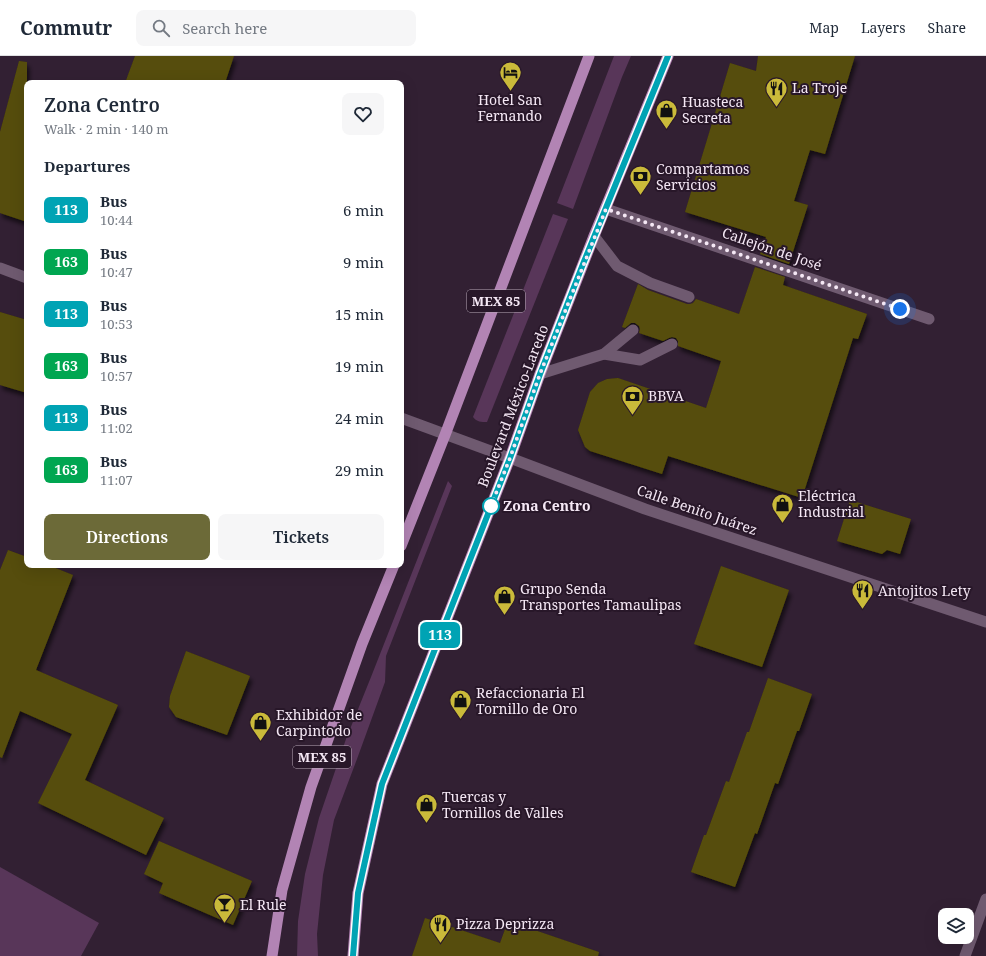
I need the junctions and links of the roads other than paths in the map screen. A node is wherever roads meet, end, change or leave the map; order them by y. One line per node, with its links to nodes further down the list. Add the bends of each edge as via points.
1 (589, 56): 14 (main road, MEX 85)
2 (668, 56): 3 (main road, Boulevard México-Laredo)
3 (606, 209): 4 (main road, Boulevard México-Laredo); 8 (street, Callejón de José)
4 (594, 236): 7 (street, via 617,266 650,283); 12 (main road, Boulevard México-Laredo)
5 (0, 268): 6 (street)
6 (24, 277)
7 (689, 297)
8 (929, 319)
9 (633, 330): 11 (street)
10 (672, 344): 11 (street, via 640,360)
11 (604, 354): 12 (street)
12 (540, 374): 15 (main road, Boulevard México-Laredo)
13 (404, 419): 14 (street, Calle Benito Juárez)
14 (445, 435): 15 (street, Calle Benito Juárez); 16 (main road, MEX 85)
15 (510, 458): 18 (street, Calle Benito Juárez, via 644,510); 21 (main road, Boulevard México-Laredo, via 382,784 358,893)
16 (404, 538)
17 (393, 568): 20 (main road, MEX 85, via 362,644 311,787 282,890)
18 (986, 622)
19 (986, 899): 22 (street)
20 (272, 956)
21 (353, 956)
22 (965, 956)

